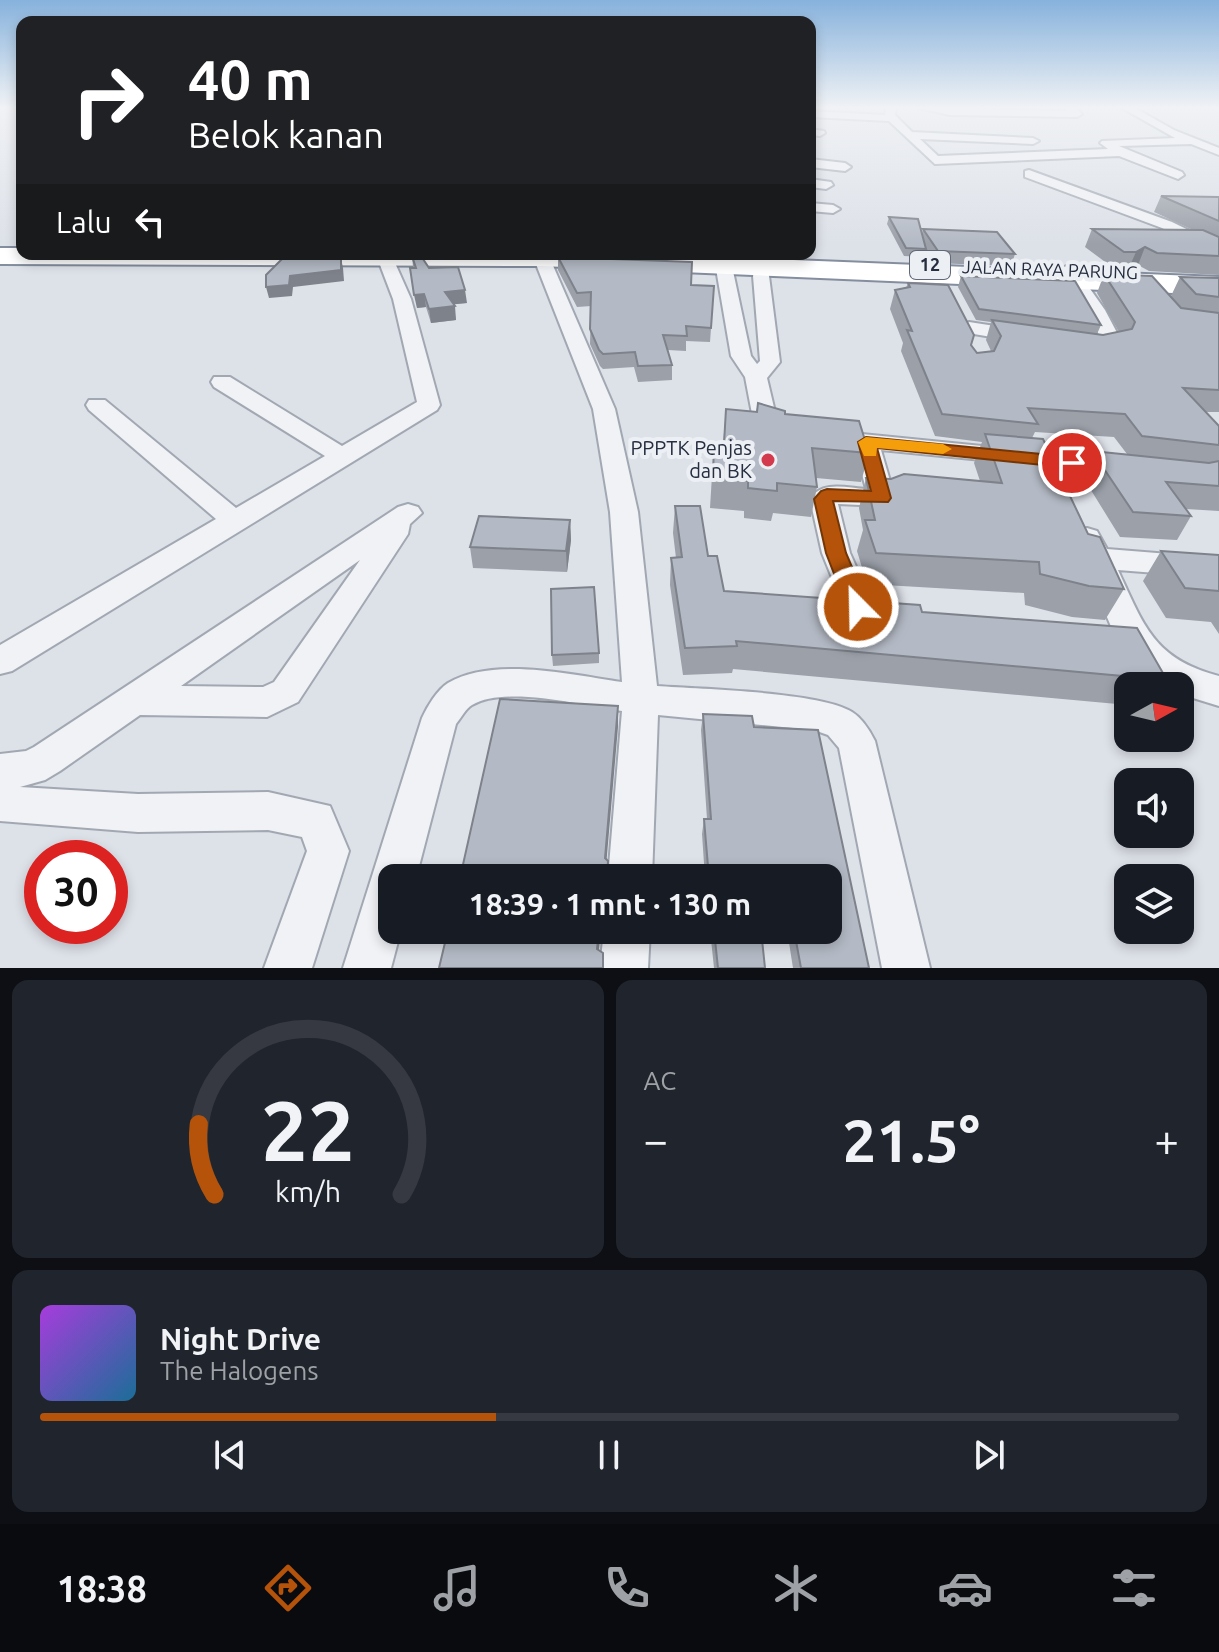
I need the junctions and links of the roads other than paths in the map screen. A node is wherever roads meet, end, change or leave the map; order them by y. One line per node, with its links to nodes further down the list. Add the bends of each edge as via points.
1 (928, 153): 2 (street, via 935,160)
2 (1093, 153)
3 (1123, 153): 7 (street)
4 (816, 164): 5 (street)
5 (845, 167)
6 (1029, 174): 10 (street, via 1167,225)
7 (1178, 175)
8 (816, 208): 9 (street)
9 (833, 209)
10 (1219, 251)
11 (386, 260): 29 (street, via 402,299 429,405)
12 (542, 260): 40 (street, via 604,409 624,512)
13 (704, 260): 14 (highway, JALAN RAYA PARUNG / 12)
14 (723, 261): 15 (highway, JALAN RAYA PARUNG / 12); 20 (street)
15 (761, 263): 16 (highway, JALAN RAYA PARUNG / 12); 16 (highway, JALAN RAYA PARUNG / 12, via 943,282); 22 (street)
16 (1070, 274): 18 (highway, JALAN RAYA PARUNG / 12); 23 (street, via 1113,344)
17 (1219, 276): 18 (highway, JALAN RAYA PARUNG / 12)
18 (1148, 286): 19 (highway, JALAN RAYA PARUNG / 12)
19 (1219, 286)
20 (739, 338): 22 (street); 25 (street, via 741,356)
21 (1045, 339): 24 (street, via 965,322)
22 (769, 341): 25 (street, via 770,362)
23 (1071, 343)
24 (981, 356)
25 (756, 377): 28 (street, via 771,425)
26 (222, 382): 29 (street)
27 (97, 405): 34 (street)
28 (866, 442): 30 (street); 37 (street, via 882,498 823,499 836,553 858,607)
29 (343, 457): 34 (street)
30 (1046, 460): 31 (street); 32 (street)
31 (1140, 470)
32 (1061, 488)
33 (1076, 516): 35 (street)
34 (236, 522): 38 (street)
35 (1098, 558): 36 (street); 39 (street, via 1120,638 1166,674)
36 (1219, 568)
37 (915, 616)
38 (0, 661)
39 (1219, 691)
40 (641, 699): 43 (street, via 522,683 459,694 440,718); 44 (street); 50 (street, via 814,715 840,723 856,741)
41 (133, 700): 41 (street, via 407,513 279,697 267,702); 42 (street)
42 (4, 788): 47 (street, via 138,813 268,811 316,820 328,851)
43 (398, 864)
44 (631, 864)
45 (378, 931): 48 (street)
46 (626, 944): 49 (street)
47 (288, 968)
48 (367, 968)
49 (624, 968)
50 (906, 968)

